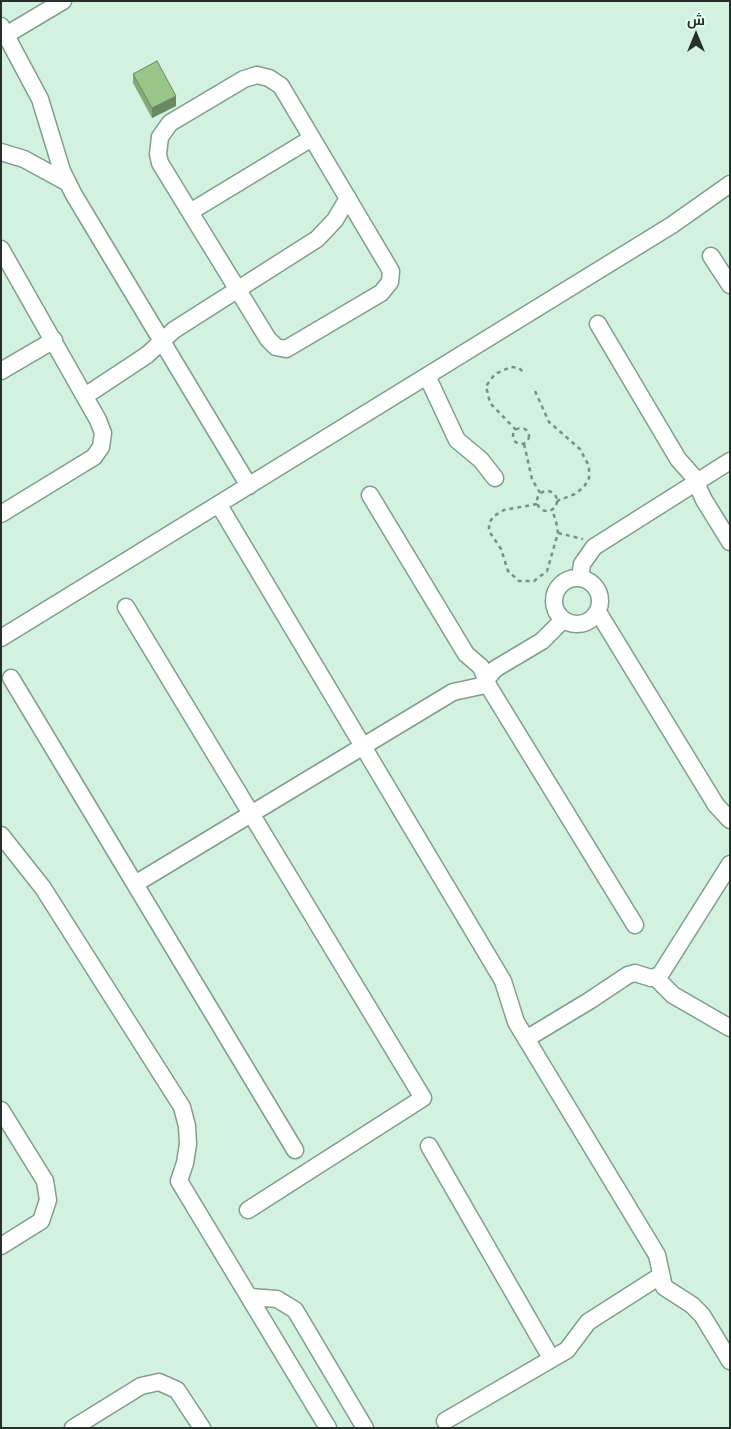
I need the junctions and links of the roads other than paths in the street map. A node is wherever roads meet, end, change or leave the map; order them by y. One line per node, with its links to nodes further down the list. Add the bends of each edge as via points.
1 (64, 1): 2 (street)
2 (4, 31): 5 (street, via 40,99)
3 (312, 138): 7 (street); 8 (street); 8 (street, via 280,86 263,76 244,79 170,123 160,137 160,163)
4 (1, 152): 5 (street, via 29,161)
5 (68, 183): 15 (street)
6 (730, 184): 17 (street, via 672,225)
7 (348, 198): 12 (street, via 335,220 317,239); 12 (street, via 390,266 391,277 385,290 286,349 271,344)
8 (190, 212): 12 (street)
9 (1, 249): 14 (street)
10 (712, 256): 11 (street)
11 (730, 285)
12 (238, 290): 15 (street)
13 (598, 324): 21 (street, via 678,459)
14 (54, 340): 16 (street); 18 (street)
15 (162, 341): 18 (street, via 147,355); 22 (street)
16 (1, 371)
17 (427, 376): 20 (street, via 457,440 481,460); 22 (street)
18 (85, 396): 25 (street, via 103,433 98,452)
19 (730, 461): 21 (street)
20 (495, 478)
21 (696, 481): 26 (street); 27 (street, via 594,547 582,564)
22 (249, 486): 24 (street)
23 (370, 495): 33 (street, via 466,654 482,667)
24 (219, 505): 31 (street); 34 (street)
25 (1, 514)
26 (730, 542)
27 (580, 578): 29 (street, via 598,590 601,601); 30 (street, via 568,580 555,592 554,604)
28 (126, 607): 35 (street)
29 (598, 612): 30 (street, via 585,624); 36 (street, via 716,805)
30 (562, 620): 33 (street, via 542,641 495,669)
31 (1, 638)
32 (11, 678): 39 (street)
33 (485, 680): 34 (street, via 478,688 453,692); 40 (street)
34 (362, 746): 35 (street); 43 (street, via 503,981 513,1016)
35 (250, 815): 39 (street); 47 (street, via 423,1098)
36 (730, 820)
37 (1, 835): 50 (street, via 43,888 182,1107 188,1144 179,1181)
38 (730, 864): 41 (street, via 664,971)
39 (135, 884): 46 (street)
40 (635, 925)
41 (656, 978): 42 (street, via 673,995); 43 (street, via 635,973 628,975)
42 (730, 1028)
43 (526, 1039): 49 (street, via 657,1255)
44 (1, 1110): 48 (street, via 45,1181 48,1200 41,1220)
45 (429, 1146): 51 (street)
46 (295, 1150)
47 (248, 1210)
48 (1, 1246)
49 (660, 1276): 51 (street, via 588,1322 571,1346); 52 (street, via 668,1291 702,1315)
50 (250, 1298): 56 (street); 57 (street, via 276,1299 296,1310)
51 (551, 1358): 53 (street)
52 (730, 1361)
53 (445, 1421)
54 (73, 1428): 55 (street, via 141,1386 159,1382 177,1390)
55 (202, 1428)
56 (328, 1428)
57 (365, 1428)

